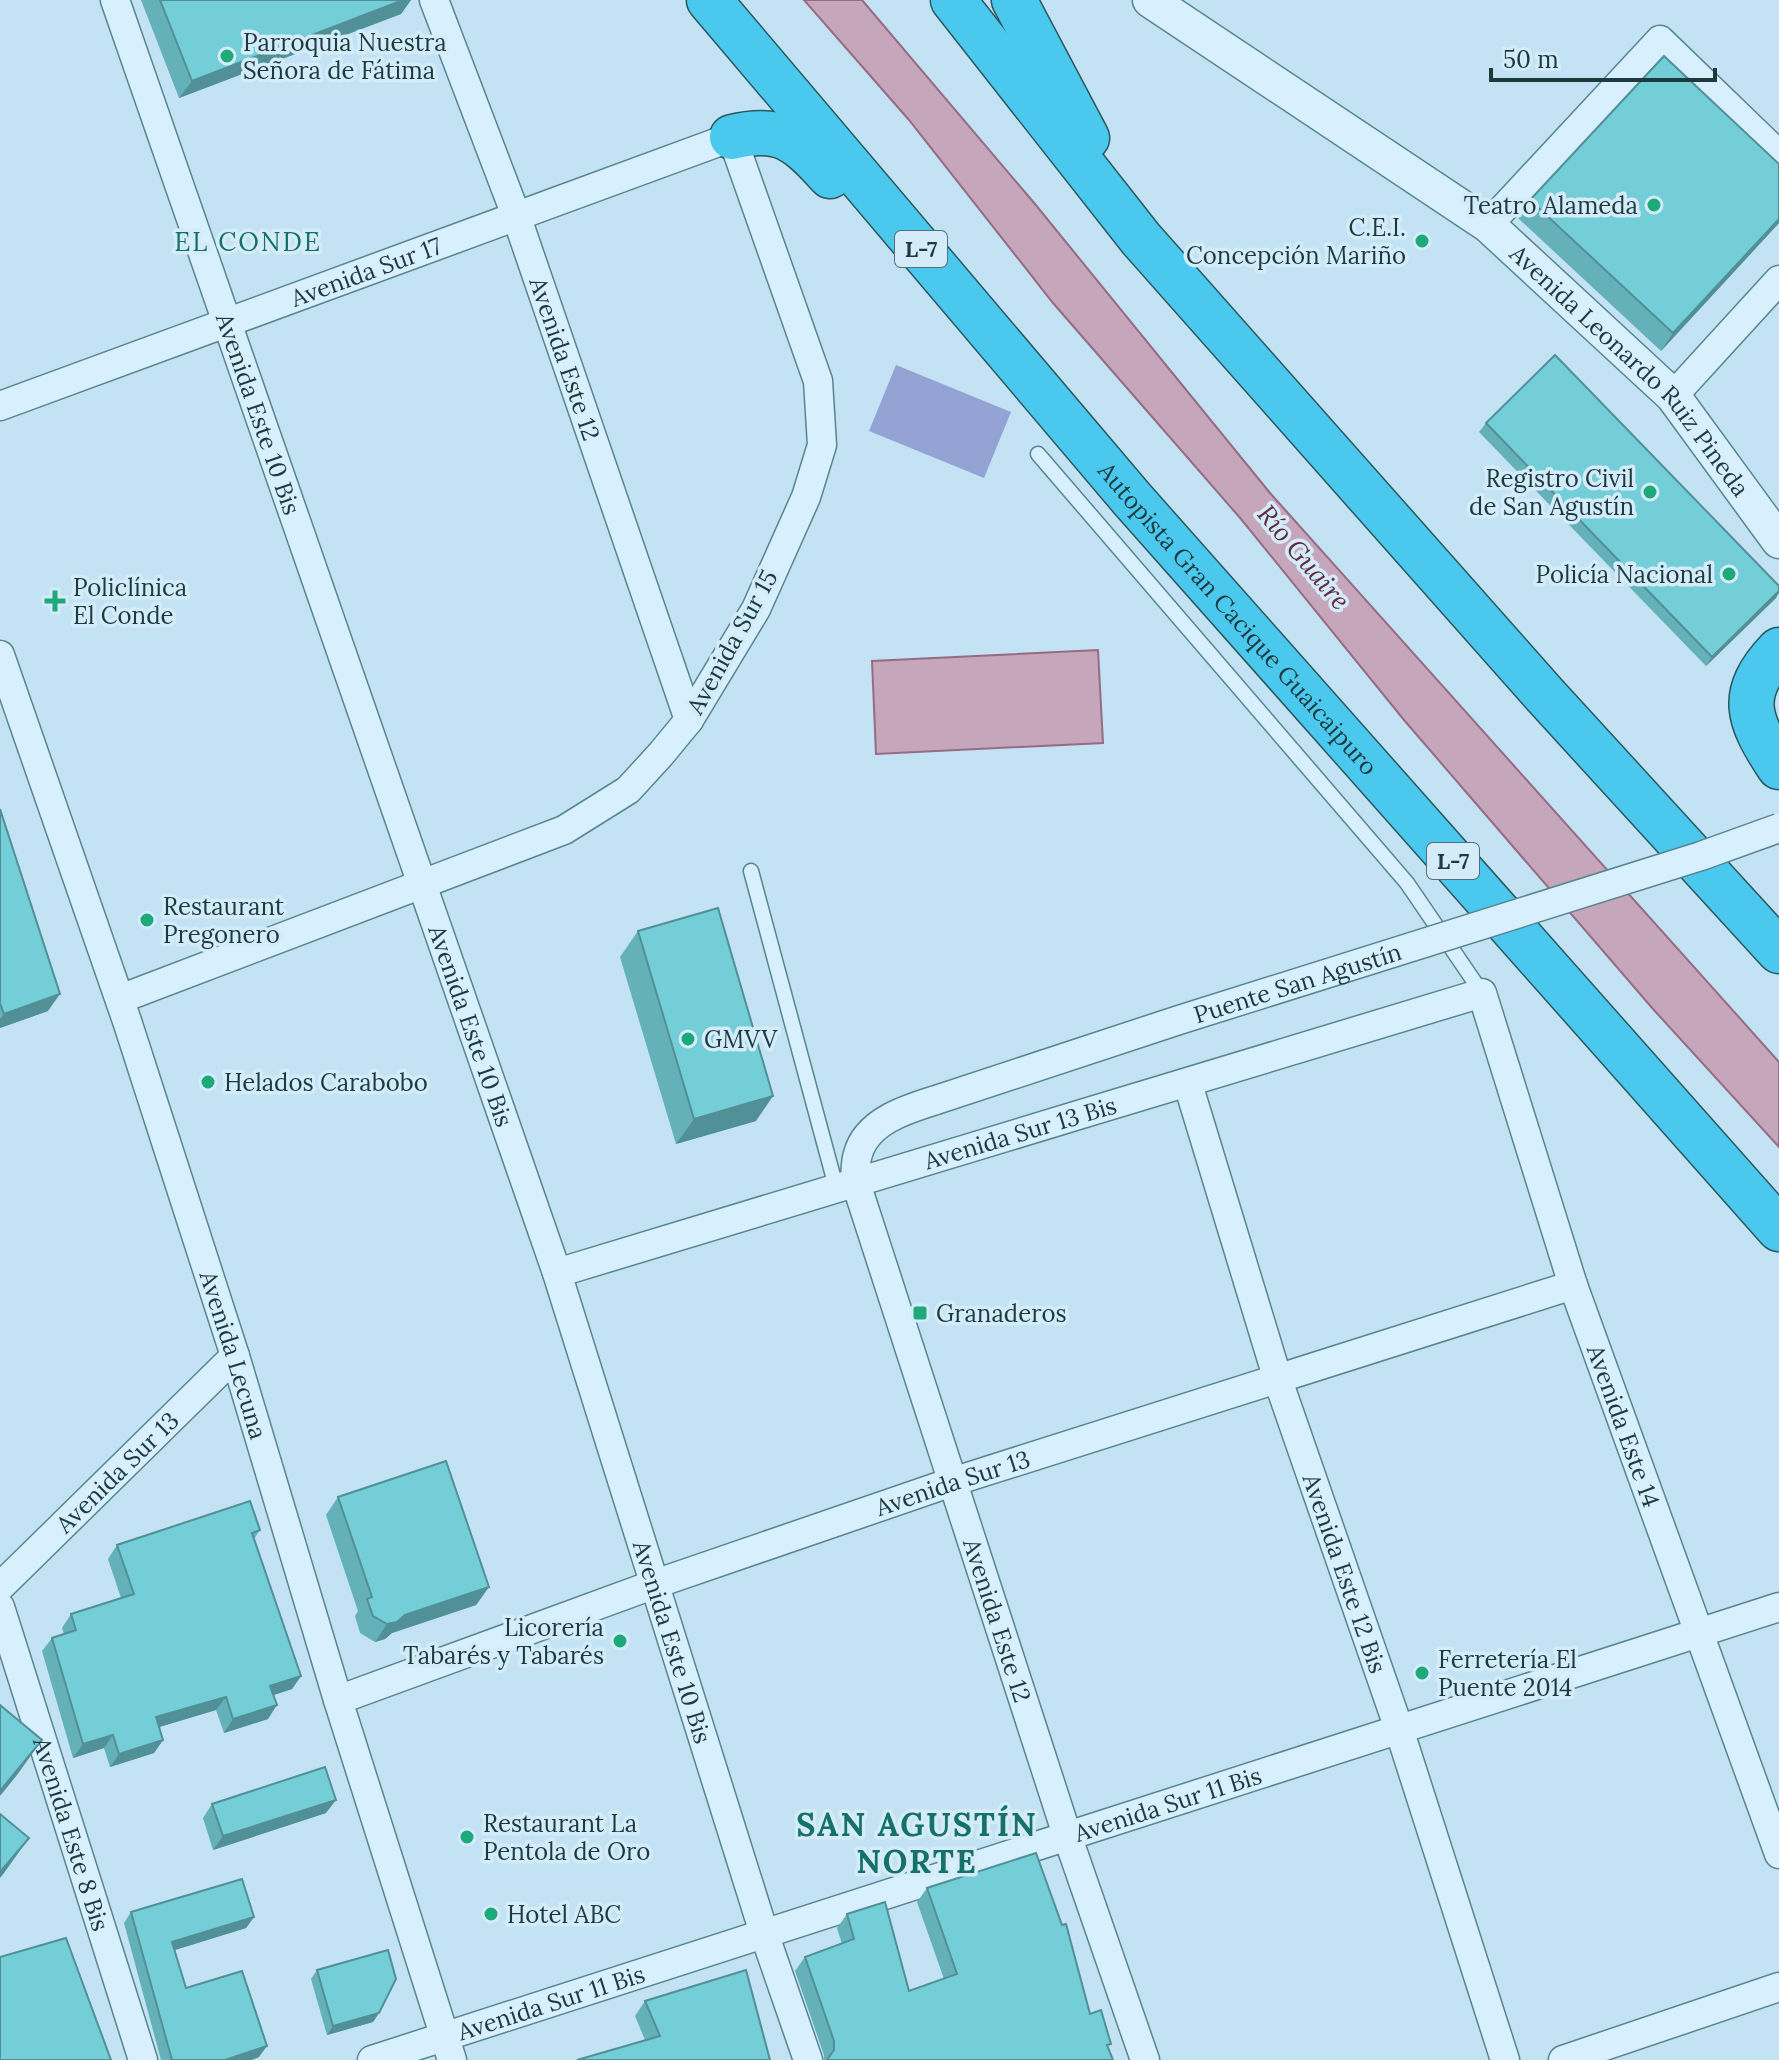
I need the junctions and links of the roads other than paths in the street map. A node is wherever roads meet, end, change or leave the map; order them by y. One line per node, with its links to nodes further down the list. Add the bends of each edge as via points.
1 (115, 0): 13 (street, Avenida Este 10 Bis)
2 (434, 0): 9 (street, Avenida Este 12)
3 (709, 0): 17 (highway, Autopista Gran Cacique Guaicaipuro / L-7)
4 (953, 0): 11 (highway)
5 (1014, 0): 11 (highway)
6 (1150, 0): 10 (street, Avenida Leonardo Ruiz Pineda)
7 (732, 137): 9 (street, Avenida Sur 17); 17 (highway, via 757,131 781,136 811,154); 21 (street, Avenida Sur 15, via 818,381 822,445 806,497 756,609)
8 (1779, 155): 10 (street, via 1660,40)
9 (517, 218): 13 (street, Avenida Sur 17); 21 (street, Avenida Este 12)
10 (1488, 225): 14 (street, Avenida Leonardo Ruiz Pineda)
11 (1141, 239): 26 (highway)
12 (1779, 280): 14 (street)
13 (229, 323): 15 (street, Avenida Sur 17); 25 (street, Avenida Este 10 Bis)
14 (1673, 396): 18 (street, Avenida Leonardo Ruiz Pineda)
15 (0, 406)
16 (1038, 454): 27 (lane, via 1407,883)
17 (1132, 499): 31 (highway, Autopista Gran Cacique Guaicaipuro / L-7)
18 (1779, 541)
19 (1779, 650): 22 (highway, via 1760,670 1751,708 1755,729)
20 (0, 655): 28 (street, Avenida Lecuna)
21 (689, 720): 25 (street, Avenida Sur 15, via 628,790 564,830)
22 (1779, 767)
23 (1779, 828): 30 (street, Puente San Agustín, bridge, via 903,1111 879,1123 858,1152)
24 (751, 871): 30 (lane)
25 (423, 884): 28 (street, Avenida Sur 15); 32 (street, Avenida Este 10 Bis)
26 (1779, 951)
27 (1482, 993): 29 (street, Avenida Sur 13 Bis); 33 (street, Avenida Este 14)
28 (120, 999): 34 (street, Avenida Lecuna)
29 (1188, 1084): 30 (street, Avenida Sur 13 Bis); 35 (street, Avenida Este 12 Bis)
30 (845, 1184): 32 (street, Avenida Sur 13 Bis); 36 (street, Avenida Este 12)
31 (1777, 1228)
32 (557, 1273): 37 (street, Avenida Este 10 Bis)
33 (1573, 1285): 35 (street, Avenida Sur 13); 41 (street, Avenida Este 14)
34 (235, 1356): 38 (street, Avenida Sur 13); 42 (street, Avenida Lecuna)
35 (1278, 1380): 36 (street, Avenida Sur 13); 43 (street, Avenida Este 12 Bis)
36 (952, 1482): 37 (street, Avenida Sur 13); 44 (street, Avenida Este 12)
37 (655, 1584): 42 (street, Avenida Sur 13); 46 (street, Avenida Este 10 Bis)
38 (0, 1587)
39 (0, 1607): 49 (street, Avenida Este 8 Bis)
40 (1779, 1607): 41 (street, Avenida Sur 11 Bis)
41 (1698, 1631): 43 (street, Avenida Sur 11 Bis); 45 (street, Avenida Este 14)
42 (338, 1700): 48 (street, Avenida Lecuna)
43 (1399, 1729): 44 (street, Avenida Sur 11 Bis); 53 (street, Avenida Este 12 Bis)
44 (1067, 1835): 46 (street, Avenida Sur 11 Bis); 52 (street, Avenida Este 12)
45 (1779, 1854)
46 (764, 1933): 48 (street, Avenida Sur 11 Bis); 51 (street, Avenida Este 10 Bis)
47 (1779, 1987): 54 (street)
48 (449, 2048): 50 (street, Avenida Sur 11 Bis)
49 (143, 2060)
50 (372, 2060)
51 (808, 2060)
52 (1145, 2060)
53 (1505, 2060)
54 (1563, 2060)

